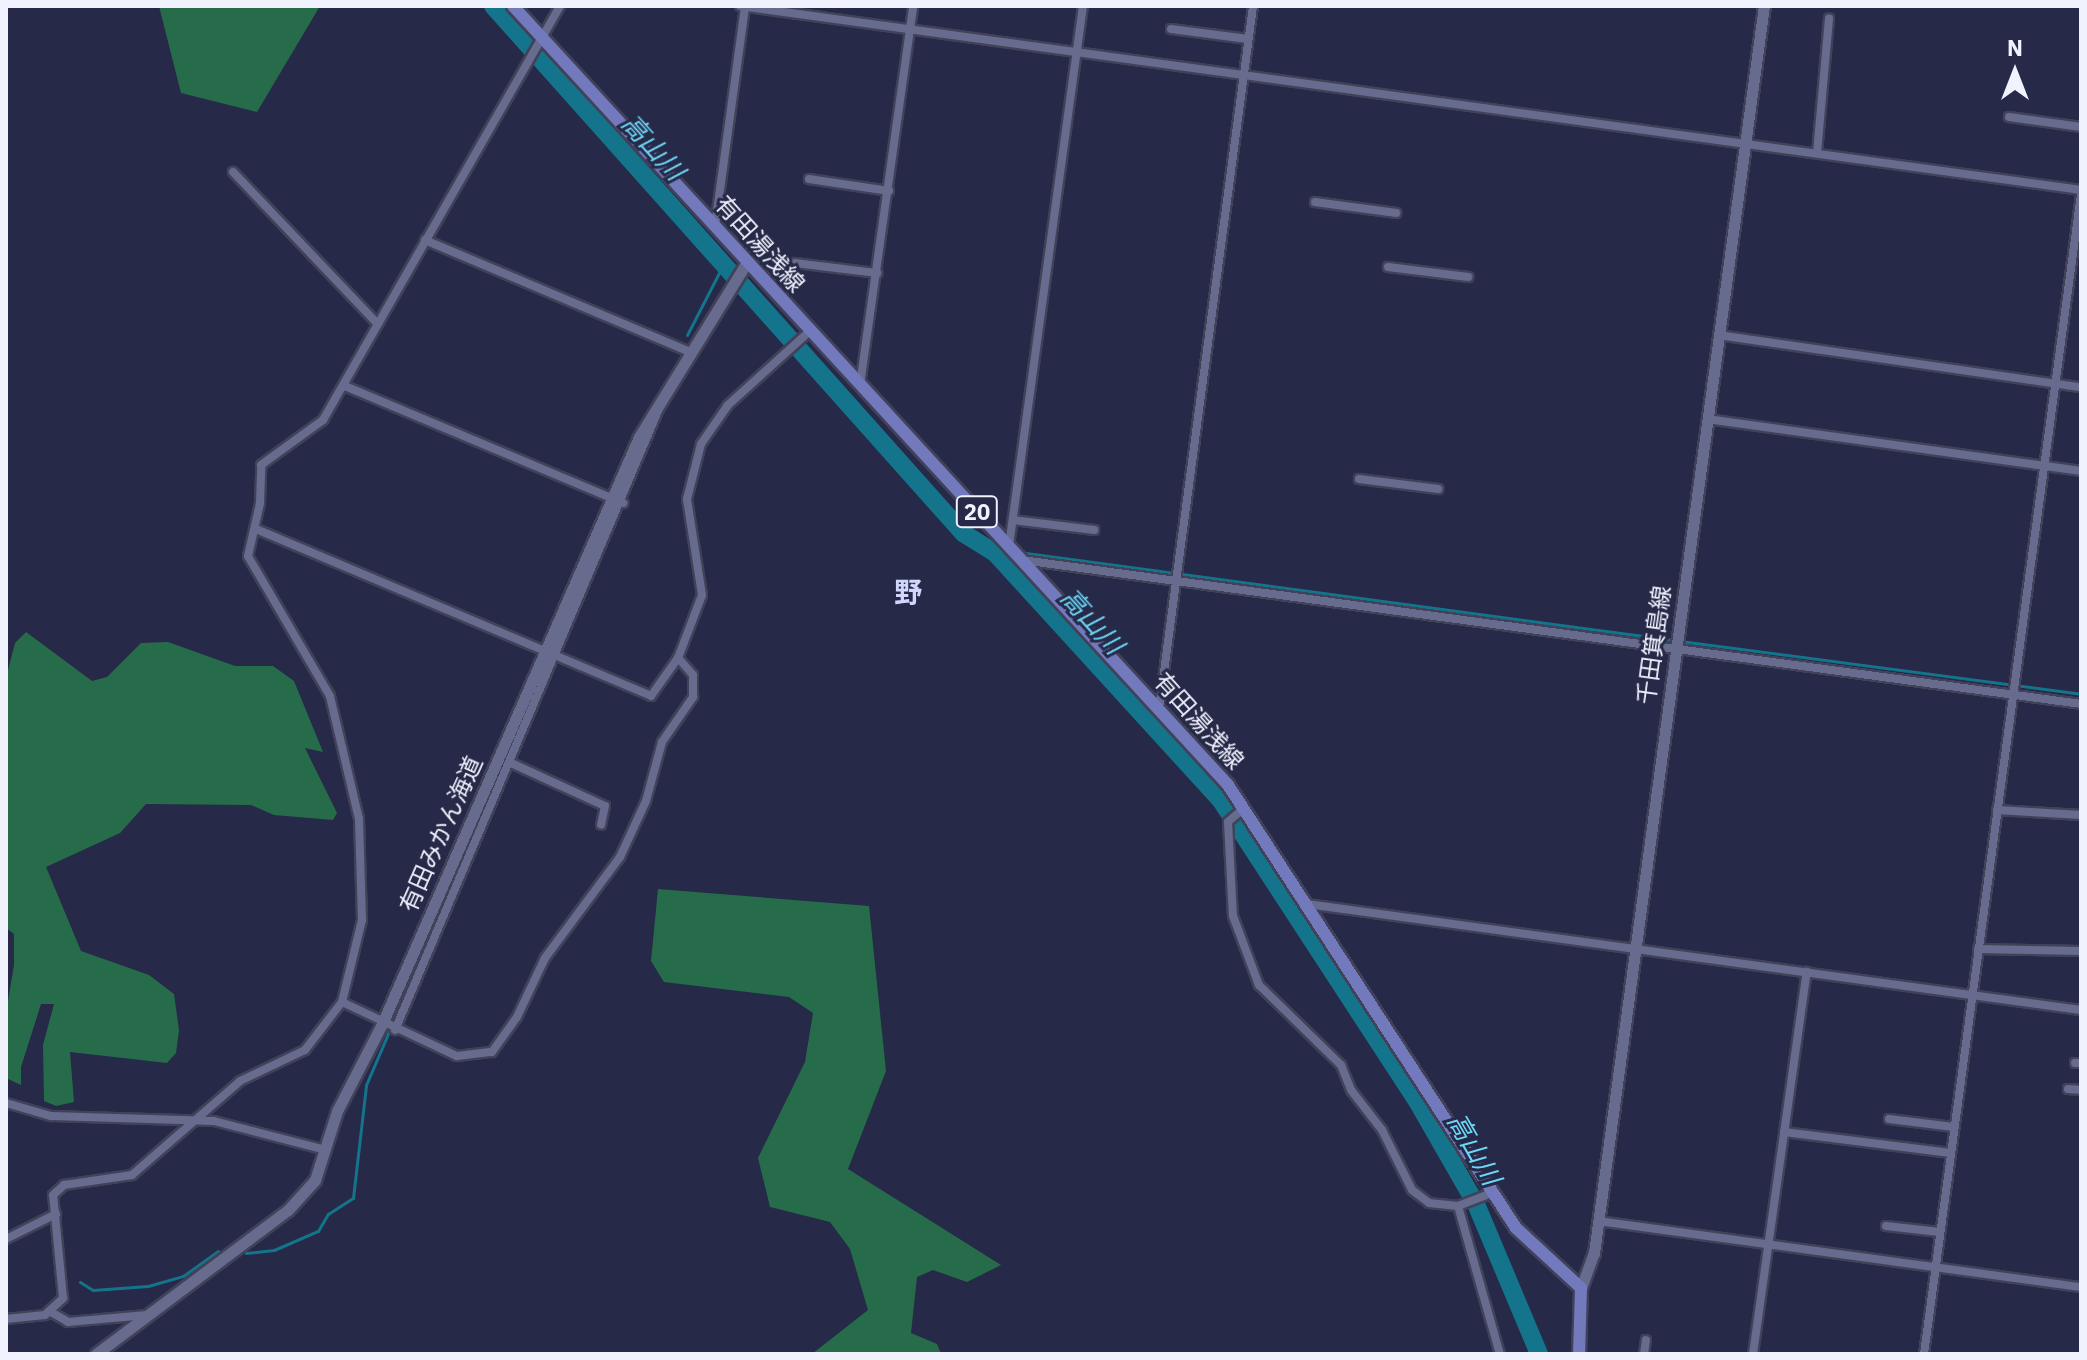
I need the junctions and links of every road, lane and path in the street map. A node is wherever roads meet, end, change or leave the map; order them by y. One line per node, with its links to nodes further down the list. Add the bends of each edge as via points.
1 (513, 6): 12 (main road, 有田湯浅線 / 20)
2 (560, 6): 12 (street)
3 (743, 6): 10 (street); 25 (street)
4 (913, 6): 10 (street)
5 (1083, 6): 13 (street)
6 (1253, 6): 11 (street)
7 (1764, 6): 17 (street, 千田箕島線)
8 (1829, 19): 18 (street)
9 (1171, 29): 11 (street)
10 (910, 30): 13 (street); 21 (street)
11 (1248, 39): 14 (street)
12 (540, 42): 25 (main road, 有田湯浅線 / 20); 26 (street)
13 (1076, 53): 14 (street); 48 (street)
14 (1243, 75): 17 (street); 53 (street)
15 (2009, 117): 16 (street)
16 (2081, 127)
17 (1745, 143): 18 (street); 36 (street, 千田箕島線)
18 (1817, 153): 22 (street)
19 (233, 172): 34 (street)
20 (809, 179): 21 (street)
21 (889, 191): 30 (street)
22 (2081, 192): 32 (street)
23 (1315, 202): 24 (street)
24 (1396, 213)
25 (715, 226): 28 (main road, 有田湯浅線 / 20)
26 (425, 240): 34 (street); 37 (street)
27 (795, 263): 30 (street)
28 (745, 265): 35 (main road, 有田湯浅線 / 20); 37 (street, 有田みかん海道)
29 (1388, 267): 31 (street)
30 (877, 273): 39 (street)
31 (1468, 277)
32 (2068, 290): 33 (street); 38 (street)
33 (2081, 292)
34 (378, 324): 40 (street)
35 (810, 331): 39 (main road, 有田湯浅線 / 20); 56 (street, via 728,405 701,444 687,499 702,595)
36 (1718, 335): 38 (street); 42 (street, 千田箕島線)
37 (688, 351): 47 (street, 有田みかん海道, via 664,392)
38 (2055, 383): 41 (street); 43 (street)
39 (860, 385): 51 (main road, 有田湯浅線 / 20)
40 (345, 386): 47 (street); 49 (street, via 323,420 261,465)
41 (2081, 387)
42 (1707, 419): 43 (street); 54 (street, 千田箕島線)
43 (2044, 466): 44 (street); 57 (street)
44 (2081, 471)
45 (1359, 479): 46 (street)
46 (1438, 489)
47 (617, 501): 55 (street, 有田みかん海道)
48 (1013, 520): 50 (street); 51 (street)
49 (256, 529): 55 (street); 71 (street, via 248,556 330,696 359,819 362,920)
50 (1094, 530)
51 (1009, 547): 52 (main road, 有田湯浅線 / 20)
52 (1021, 560): 53 (street); 59 (main road, 有田湯浅線 / 20)
53 (1175, 580): 54 (street); 59 (street)
54 (1676, 642): 57 (street); 66 (street, 千田箕島線)
55 (551, 655): 56 (street, via 651,696); 60 (street); 73 (street, 有田みかん海道)
56 (678, 658): 74 (street, via 693,675 693,697 662,742 620,857 545,958 517,1017 492,1052 457,1056)
57 (2014, 694): 58 (street); 62 (street)
58 (2081, 704)
59 (1159, 710): 61 (main road, 有田湯浅線 / 20)
60 (511, 763): 64 (street, via 605,806); 74 (street)
61 (1244, 808): 65 (main road, 有田湯浅線 / 20); 85 (street, via 1228,822 1233,916 1259,985 1341,1065 1412,1190 1429,1203)
62 (1997, 810): 63 (street); 67 (street)
63 (2081, 815)
64 (601, 825)
65 (1307, 904): 66 (street); 84 (main road, 有田湯浅線 / 20)
66 (1633, 948): 69 (street); 87 (street, 千田箕島線)
67 (1978, 949): 68 (street); 70 (street)
68 (2081, 951)
69 (1807, 972): 70 (street); 81 (street)
70 (1972, 996): 72 (street); 80 (street)
71 (342, 1002): 73 (street); 78 (street, via 305,1050 240,1081)
72 (2081, 1010)
73 (382, 1024): 74 (street); 82 (street, 有田みかん海道, via 350,1081)
74 (395, 1030)
75 (2068, 1089): 76 (street)
76 (2081, 1090)
77 (6, 1103): 78 (street, via 51,1116)
78 (199, 1119): 82 (street); 86 (street, via 132,1175 64,1185 53,1195)
79 (1889, 1119): 80 (street)
80 (1954, 1127): 83 (street)
81 (1784, 1132): 83 (street); 91 (street)
82 (325, 1150): 96 (street, 有田みかん海道, via 315,1180 299,1201)
83 (1951, 1153): 89 (street)
84 (1494, 1192): 85 (street); 94 (main road, 有田湯浅線 / 20, via 1523,1237)
85 (1462, 1204): 100 (street)
86 (56, 1214): 90 (street); 95 (street, via 64,1293)
87 (1598, 1221): 91 (street); 94 (street, 千田箕島線, via 1592,1263)
88 (1886, 1226): 89 (street)
89 (1940, 1232): 92 (street)
90 (6, 1239)
91 (1769, 1245): 92 (street); 103 (street)
92 (1935, 1268): 93 (street); 104 (street)
93 (2081, 1287)
94 (1581, 1288): 101 (main road)
95 (51, 1312): 96 (street, via 68,1322); 97 (street)
96 (147, 1315): 99 (street, 有田みかん海道)
97 (6, 1319)
98 (1646, 1340): 102 (street)
99 (96, 1354)
100 (1500, 1354)
101 (1579, 1354)
102 (1644, 1354)
103 (1753, 1354)
104 (1924, 1354)

